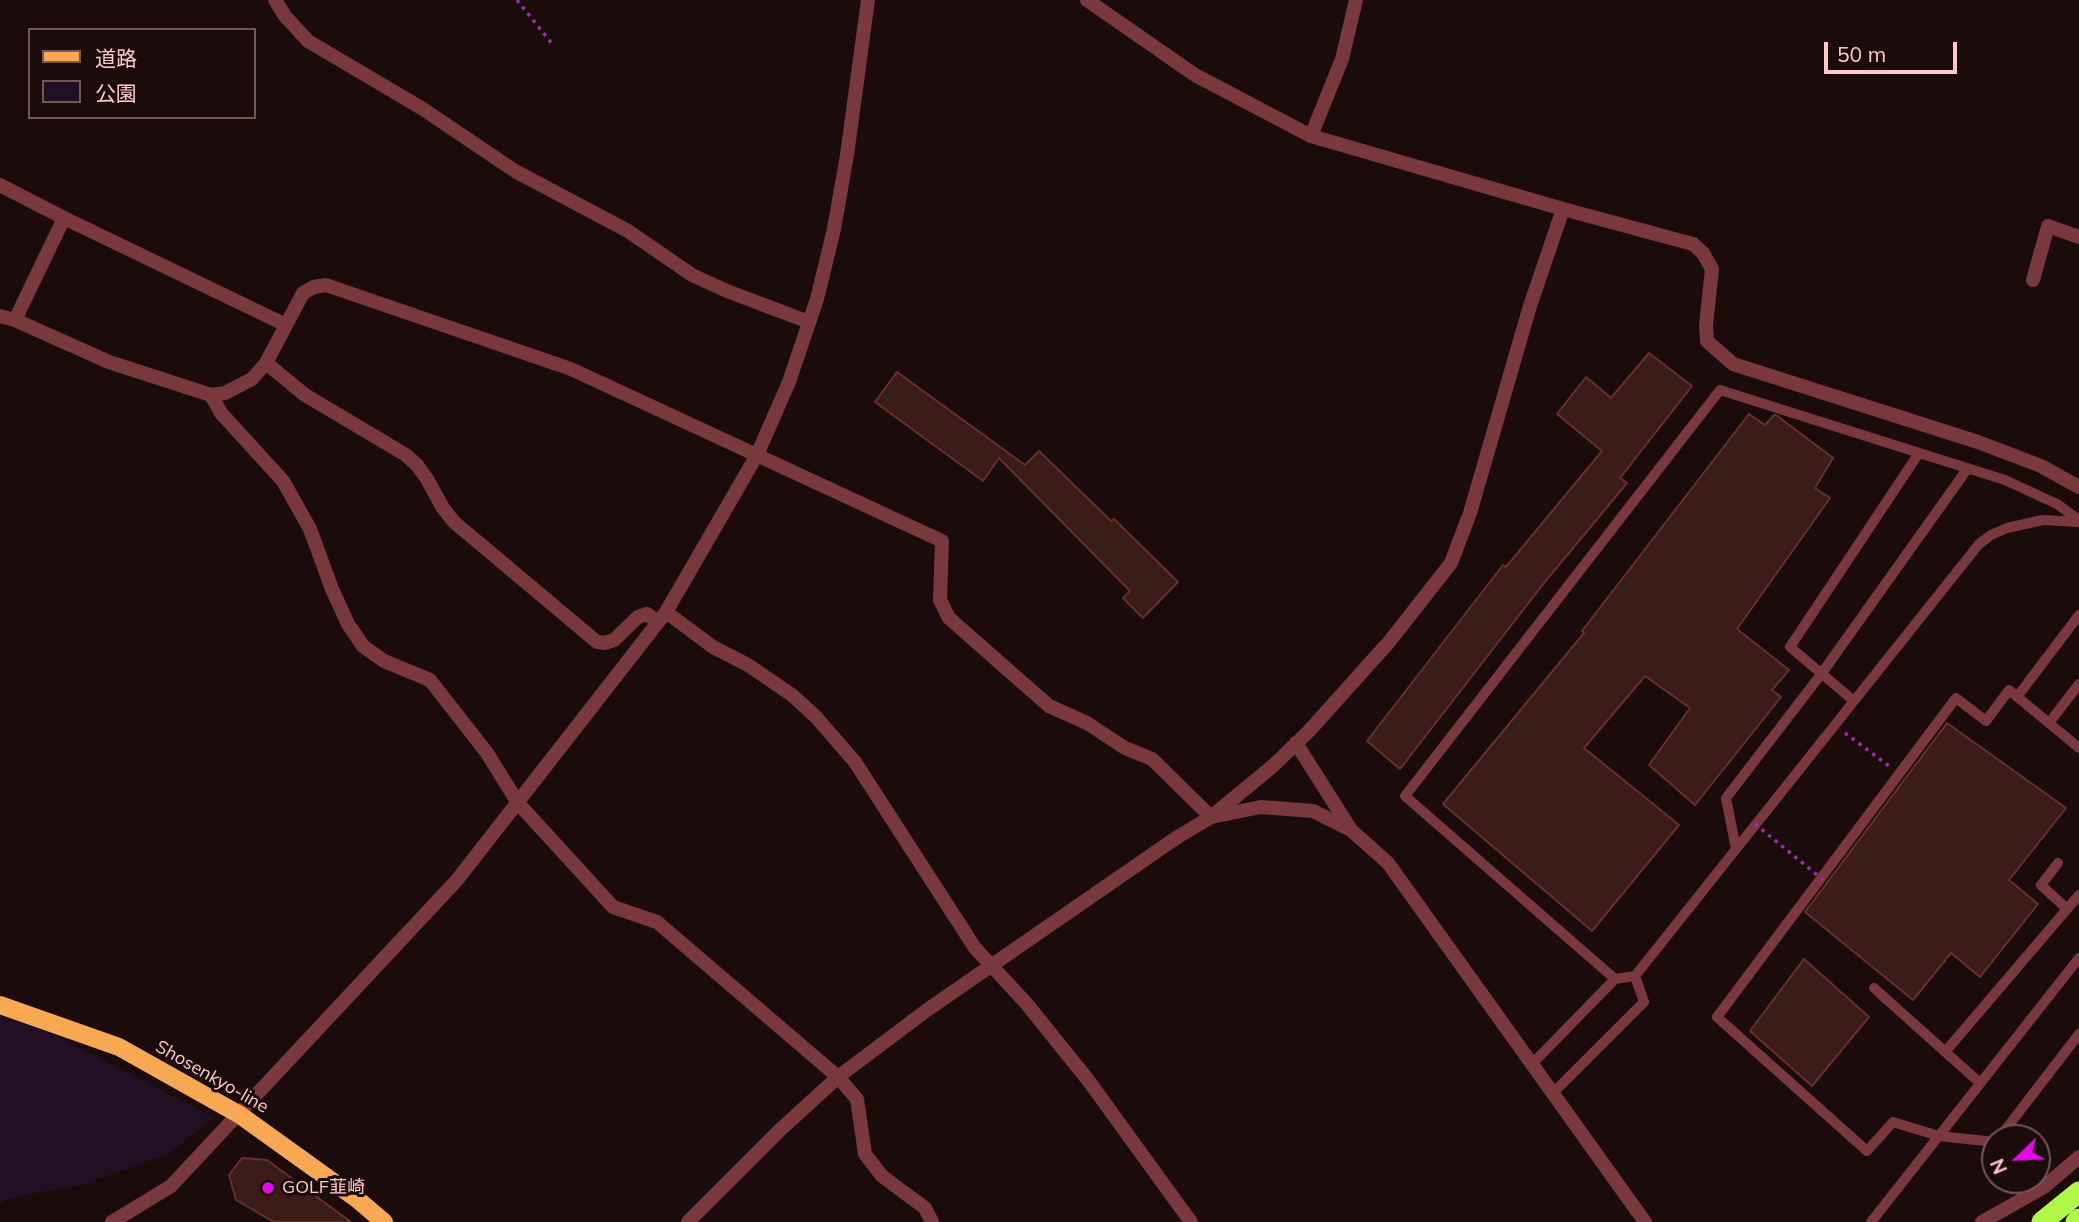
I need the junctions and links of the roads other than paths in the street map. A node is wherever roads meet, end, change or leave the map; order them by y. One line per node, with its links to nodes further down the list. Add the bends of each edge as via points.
1 (275, 0): 13 (street, via 308,41 423,109 514,171 628,231 692,275)
2 (868, 0): 13 (street, via 834,229)
3 (1087, 0): 5 (street, via 1195,75)
4 (1356, 0): 5 (street, via 1342,59)
5 (1311, 136): 7 (street)
6 (0, 185): 8 (street)
7 (1563, 209): 20 (street, via 1693,244 1703,253 1712,269 1707,341 1733,364 1978,442 2041,466); 29 (street, via 1451,563 1389,642)
8 (64, 218): 12 (street); 14 (street)
9 (2079, 237): 10 (street, via 2048,226)
10 (2033, 280)
11 (0, 316): 12 (street)
12 (15, 320): 16 (street, via 109,362)
13 (809, 322): 18 (street)
14 (286, 325): 15 (street); 18 (street, via 303,293 326,285 571,369)
15 (266, 363): 16 (street, via 239,387); 23 (street, via 305,395 406,455 454,522 597,642 614,640 638,617)
16 (211, 395): 31 (street, via 221,413 283,481 310,529 348,624 363,646 384,661 430,680 487,752)
17 (1919, 453): 19 (lane); 24 (lane, via 1790,647); 41 (lane, via 1720,390 1405,796)
18 (757, 455): 23 (street); 32 (street, via 942,541 940,600 949,618 1049,706 1152,759)
19 (1968, 468): 21 (lane, via 2047,499); 24 (lane)
20 (2079, 487)
21 (2079, 521): 27 (lane, via 2043,520 2007,528 1979,544)
22 (2079, 615): 26 (lane)
23 (662, 617): 31 (street); 39 (street, via 748,664 816,717 855,762)
24 (1822, 673): 27 (lane); 34 (lane, via 1726,798)
25 (2079, 684): 28 (lane)
26 (2017, 697): 28 (lane); 52 (lane, via 2009,690 1986,721 1956,698 1717,1017 1867,1152 1893,1122)
27 (1854, 701): 34 (lane)
28 (2049, 723): 30 (lane)
29 (1296, 743): 32 (street); 33 (street)
30 (2079, 748)
31 (518, 803): 47 (street, via 613,907 657,922); 50 (street, via 457,880)
32 (1211, 817): 33 (street, via 1261,807 1313,811); 39 (street)
33 (1351, 831): 46 (street, via 1388,863)
34 (1736, 849): 40 (lane)
35 (2058, 863): 37 (lane, via 2041,886)
36 (2079, 895): 37 (lane)
37 (2067, 909): 45 (lane)
38 (2079, 958): 48 (lane)
39 (991, 966): 47 (street); 60 (street, via 1088,1080)
40 (1634, 976): 41 (lane); 49 (lane, via 1644,1002)
41 (1615, 979): 46 (lane)
42 (1874, 988): 45 (lane)
43 (0, 1005): 50 (main road, Shosenkyo-line, via 119,1047)
44 (2079, 1034): 51 (lane)
45 (1945, 1052): 48 (lane)
46 (1532, 1064): 49 (street)
47 (838, 1077): 58 (street); 59 (street, via 857,1100 865,1154 882,1176 925,1208)
48 (1980, 1083): 52 (lane)
49 (1553, 1093): 61 (street)
50 (240, 1115): 56 (street, via 171,1186); 57 (main road, Shosenkyo-line)
51 (2010, 1124)
52 (1939, 1136): 53 (lane); 62 (lane)
53 (1981, 1140)
54 (2079, 1157): 63 (street, via 2044,1187)
55 (2079, 1192): 64 (highway)
56 (112, 1222)
57 (384, 1222)
58 (688, 1222)
59 (932, 1222)
60 (1191, 1222)
61 (1646, 1222)
62 (1871, 1222)
63 (1982, 1222)
64 (2042, 1222)

